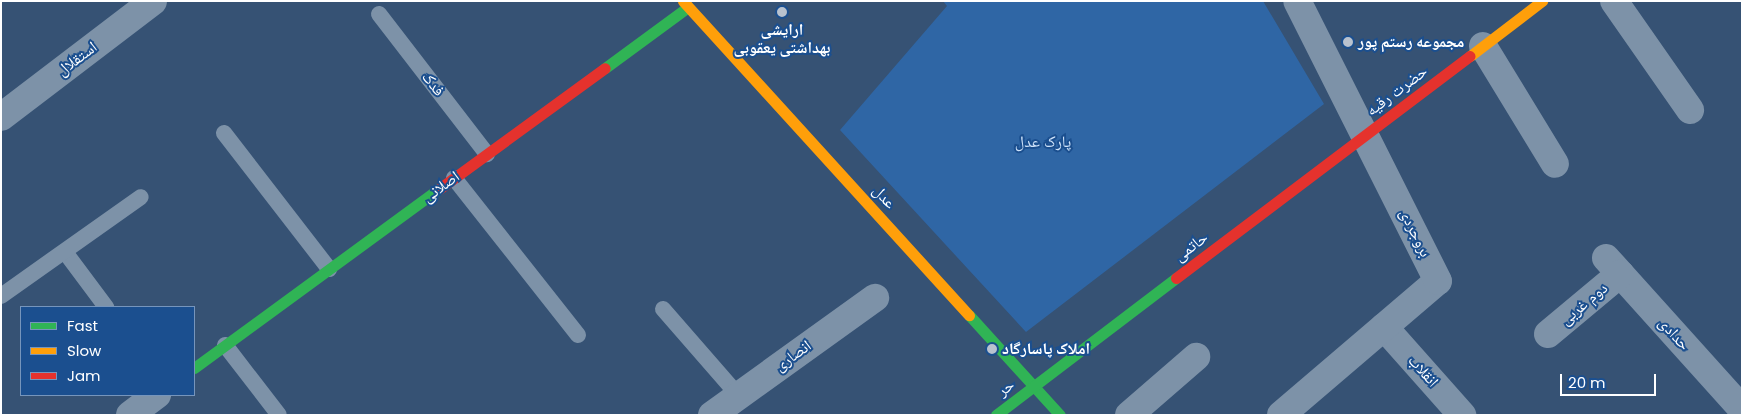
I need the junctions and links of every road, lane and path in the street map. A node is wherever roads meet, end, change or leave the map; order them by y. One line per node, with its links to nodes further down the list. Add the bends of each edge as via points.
1 (154, 1): 9 (street, استقلال)
2 (1297, 1): 11 (street, بروجردی)
3 (1542, 1): 7 (street, حضرت رقیه)
4 (1614, 1): 8 (street)
5 (686, 4): 12 (street, اصلانی); 29 (street, عدل)
6 (379, 14): 12 (lane, فدک)
7 (1483, 46): 11 (street, حضرت رقیه); 13 (street)
8 (1690, 110)
9 (1, 117)
10 (224, 133): 18 (lane)
11 (1367, 134): 23 (street, بروجردی, via 1438,281); 29 (street, حاتمی)
12 (486, 154): 14 (street, اصلانی)
13 (1555, 164)
14 (454, 178): 18 (street, اصلانی); 25 (lane)
15 (141, 197): 16 (lane)
16 (65, 252): 19 (lane); 21 (lane)
17 (1613, 266): 24 (street, دوم غربی); 32 (street, حدادی)
18 (329, 269): 26 (street, اصلانی)
19 (1, 296)
20 (875, 298): 31 (street, انصاری)
21 (105, 306)
22 (663, 309): 31 (lane)
23 (1384, 327): 39 (street, بروجردی); 40 (street, انقلاب)
24 (1548, 334)
25 (578, 336)
26 (225, 345): 28 (street, اصلانی); 34 (lane)
27 (1196, 357): 38 (street)
28 (195, 367)
29 (1035, 387): 36 (street, حر); 37 (street, عدل)
30 (156, 396): 33 (street)
31 (739, 396): 35 (street, انصاری)
32 (1742, 409)
33 (130, 415)
34 (280, 415)
35 (712, 415)
36 (996, 415)
37 (1060, 415)
38 (1129, 415)
39 (1281, 415)
40 (1462, 415)

